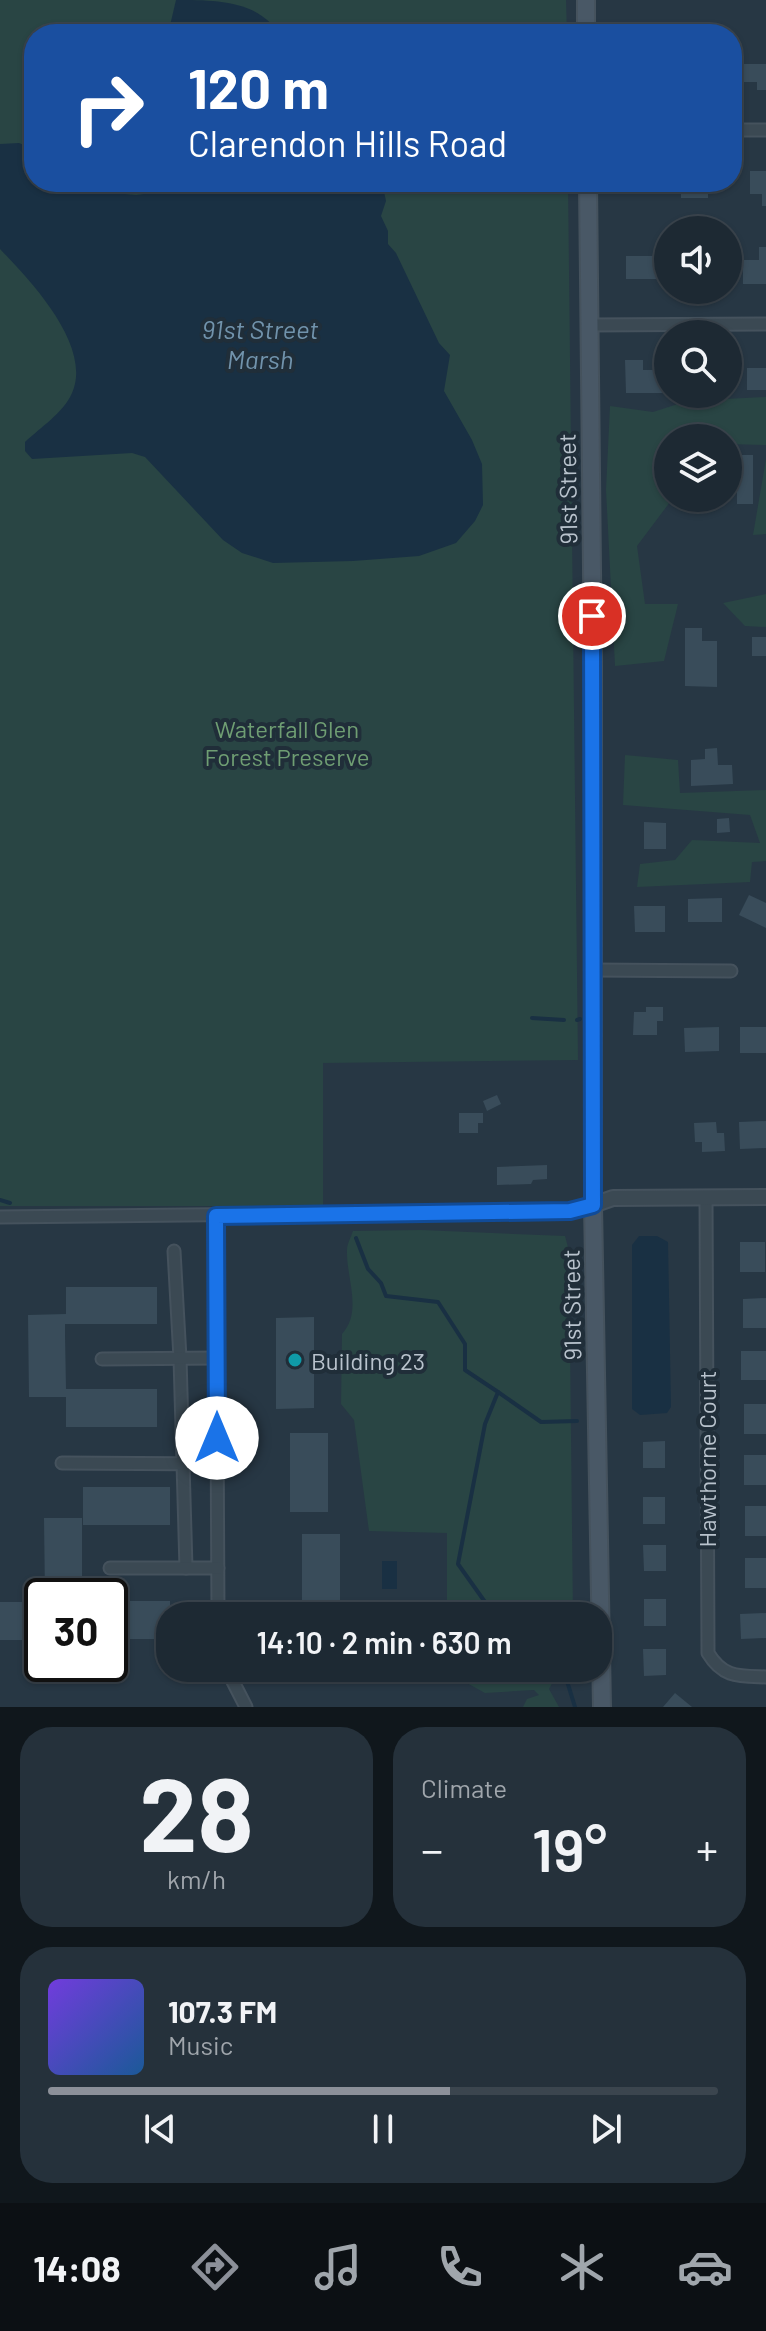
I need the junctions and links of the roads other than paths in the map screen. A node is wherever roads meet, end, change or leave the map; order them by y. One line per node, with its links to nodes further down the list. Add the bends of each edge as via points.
1 (586, 0): 2 (main road)
2 (586, 24)
3 (742, 130): 4 (street)
4 (766, 130)
5 (588, 192): 7 (main road, 91st Street)
6 (766, 324): 7 (street)
7 (589, 325): 8 (main road, 91st Street)
8 (593, 970): 9 (street); 12 (main road, 91st Street)
9 (731, 971)
10 (706, 1197): 11 (street); 12 (street, via 613,1198); 26 (street, Hawthorne Court, via 708,1653 727,1674)
11 (766, 1197)
12 (593, 1205): 13 (street, via 570,1211); 29 (main road, 91st Street)
13 (216, 1216): 14 (street); 17 (street)
14 (0, 1217)
15 (174, 1251): 16 (street)
16 (180, 1358): 17 (street); 18 (street); 20 (street)
17 (217, 1358): 21 (street)
18 (102, 1359)
19 (62, 1463): 20 (street)
20 (183, 1464): 21 (street); 23 (street)
21 (217, 1464): 24 (street)
22 (110, 1568): 23 (street)
23 (186, 1568): 24 (street)
24 (218, 1568): 25 (street)
25 (218, 1602)
26 (766, 1677)
27 (233, 1682): 28 (street)
28 (246, 1707)
29 (602, 1707)

